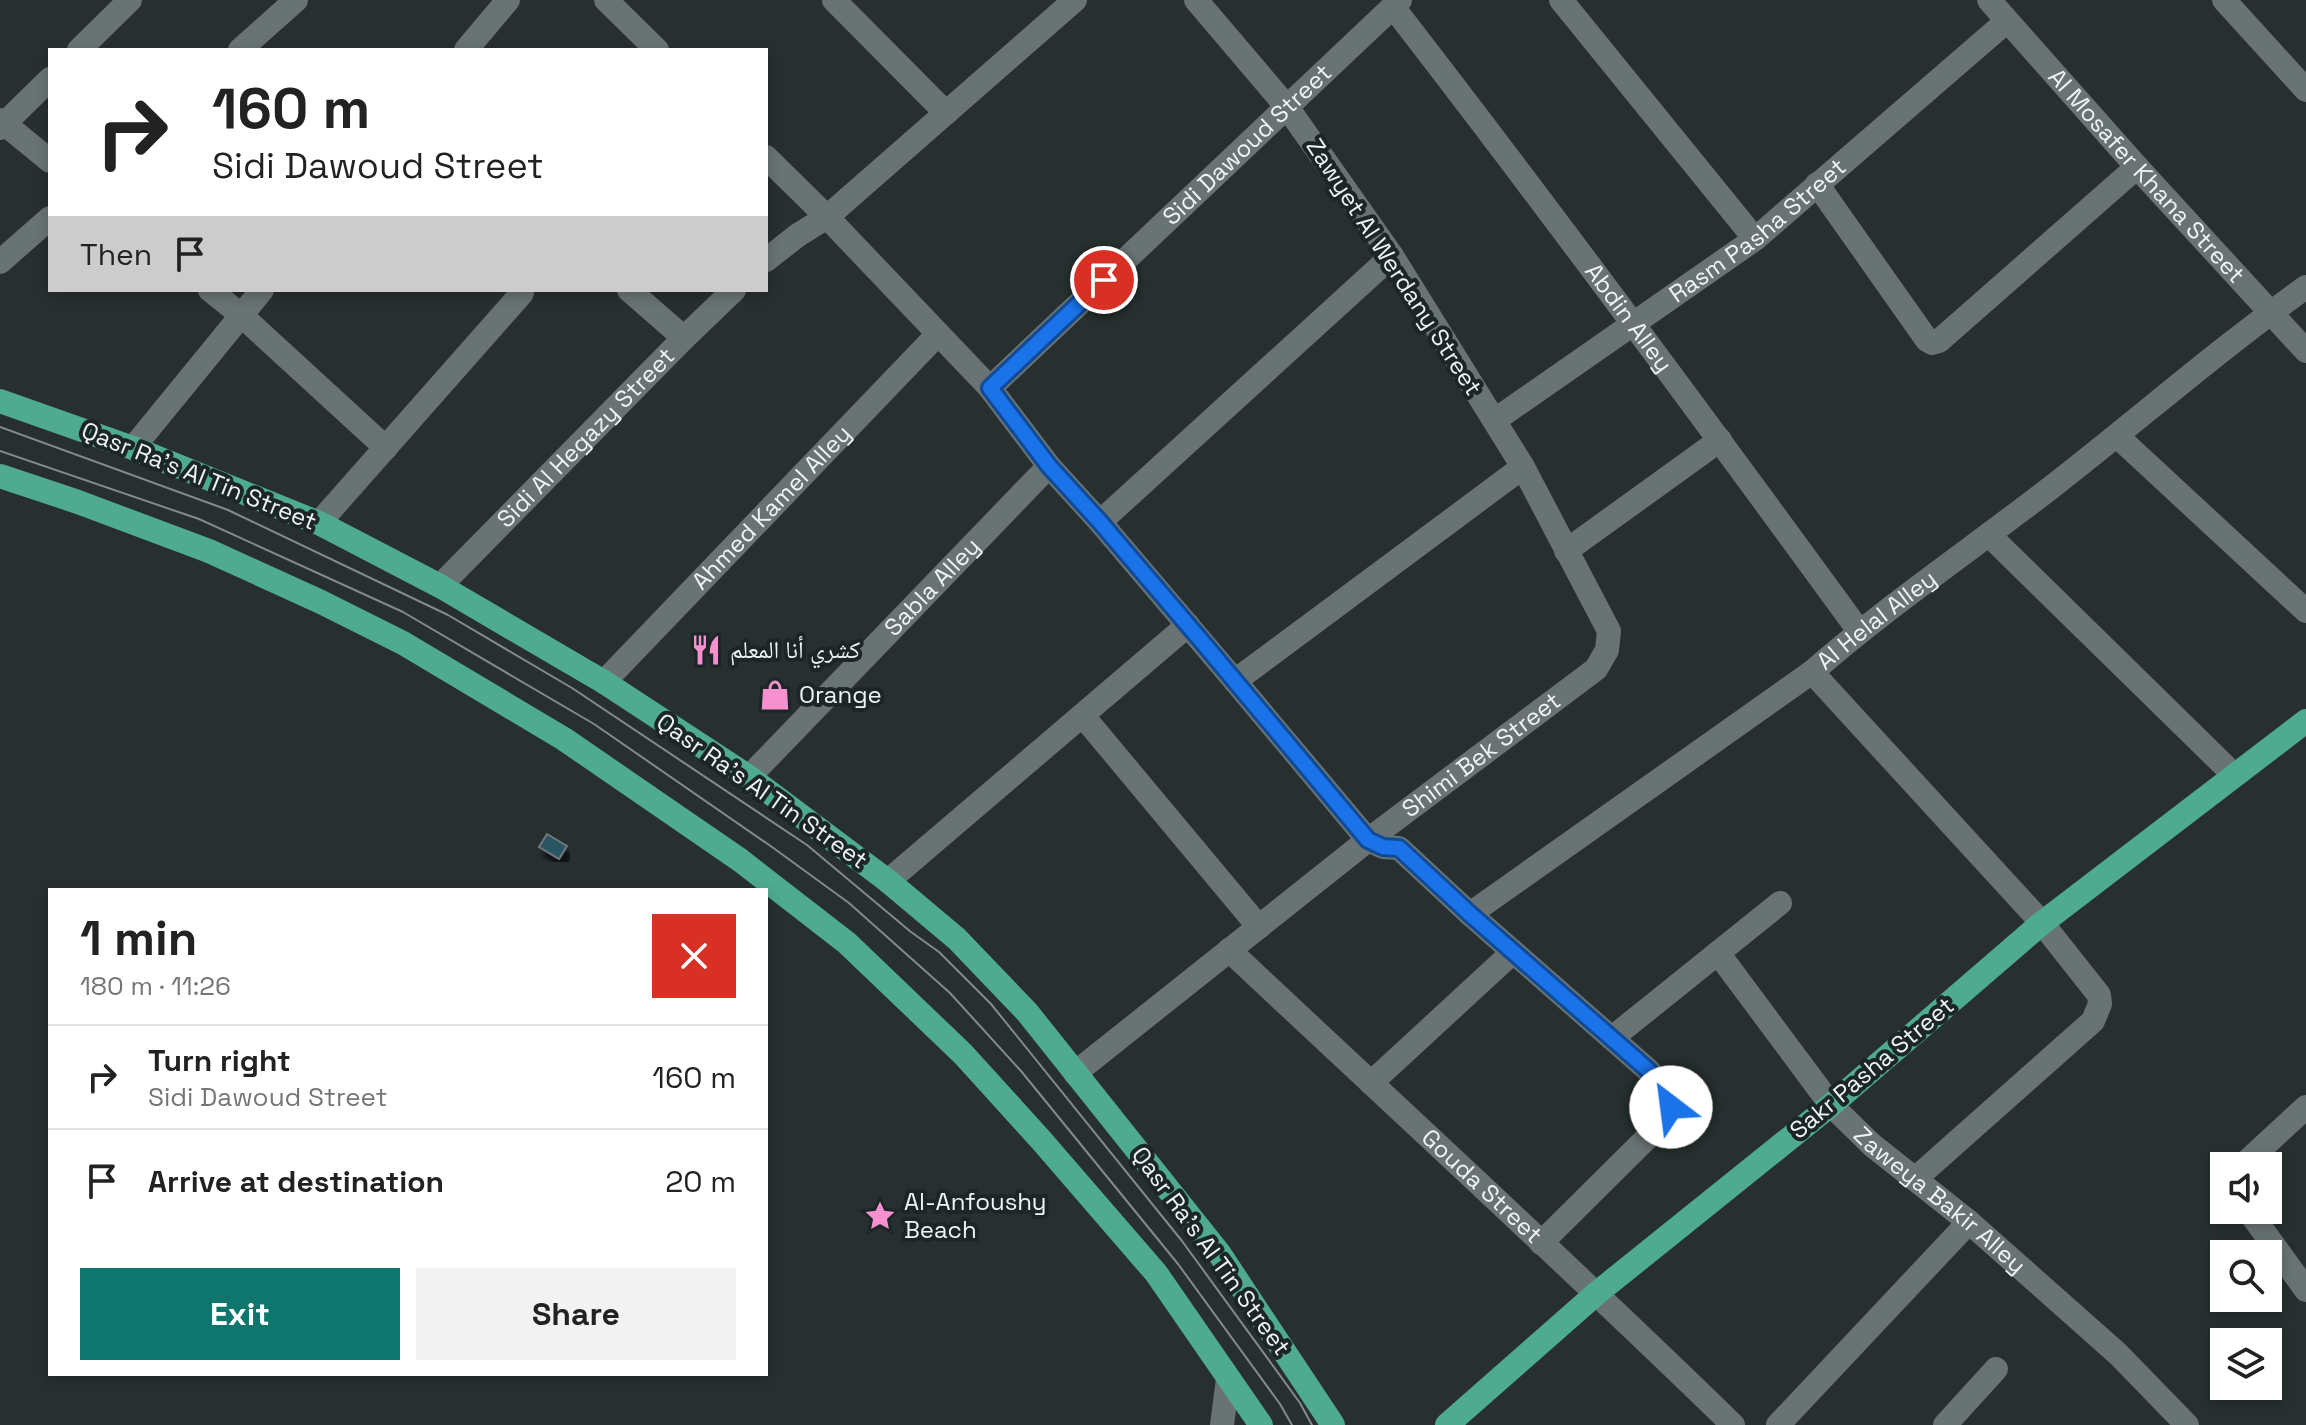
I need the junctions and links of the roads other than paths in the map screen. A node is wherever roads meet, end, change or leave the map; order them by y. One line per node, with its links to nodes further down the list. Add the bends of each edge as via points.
1 (130, 0): 13 (street)
2 (296, 0): 14 (street)
3 (508, 0): 15 (street)
4 (606, 0): 16 (street)
5 (834, 0): 20 (street)
6 (1075, 0): 20 (street)
7 (1196, 0): 19 (street, Zawyet Al Werdany Street)
8 (1561, 0): 28 (street)
9 (1989, 0): 12 (street, Al Mosafer Khana Street)
10 (2224, 0): 18 (street)
11 (1396, 3): 19 (street, Sidi Dawoud Street); 40 (street, Abdin Alley)
12 (2007, 21): 24 (street, Al Mosafer Khana Street); 25 (street, Rasm Pasha Street)
13 (81, 48)
14 (242, 48)
15 (468, 48)
16 (655, 48)
17 (48, 81): 21 (street)
18 (2306, 90)
19 (1287, 107): 29 (street, Zawyet Al Werdany Street); 44 (street, Sidi Dawoud Street)
20 (946, 113): 26 (street)
21 (2, 124): 22 (street)
22 (48, 159)
23 (768, 159): 26 (street)
24 (2137, 167): 25 (street, via 1932,343); 38 (street, Al Mosafer Khana Street)
25 (1817, 184): 28 (street, Rasm Pasha Street)
26 (827, 217): 30 (street); 41 (street)
27 (48, 220): 31 (street)
28 (1755, 239): 40 (street, Rasm Pasha Street)
29 (1392, 256): 46 (street, Zawyet Al Werdany Street); 54 (street)
30 (768, 258)
31 (0, 262)
32 (2306, 287): 38 (street, Al Helal Alley)
33 (212, 292): 39 (street)
34 (260, 292): 39 (street)
35 (631, 292): 42 (street)
36 (732, 292): 42 (street, Sidi Al Hegazy Street)
37 (522, 293): 50 (street)
38 (2271, 312): 43 (street, Al Mosafer Khana Street); 47 (street, Al Helal Alley)
39 (241, 315): 49 (street); 50 (street)
40 (1635, 324): 46 (street, Rasm Pasha Street); 48 (street, Abdin Alley)
41 (938, 334): 44 (street); 64 (street, Ahmed Kamel Alley)
42 (684, 338): 58 (street, Sidi Al Hegazy Street)
43 (2306, 351)
44 (990, 388): 51 (street)
45 (0, 401): 49 (main road, Qasr Ra's Al Tin Street)
46 (1495, 420): 52 (street, Zawyet Al Werdany Street)
47 (2117, 436): 56 (street, Al Helal Alley); 59 (street)
48 (1720, 440): 57 (street); 61 (street, Abdin Alley)
49 (133, 448): 55 (main road, Qasr Ra's Al Tin Street)
50 (386, 448): 55 (street)
51 (1049, 466): 54 (street); 68 (street, Sabla Alley)
52 (1523, 467): 57 (street, Zawyet Al Werdany Street); 63 (street)
53 (0, 476): 91 (main road, via 209,551 403,643 564,739 740,860 847,943 963,1054 1156,1273)
54 (1100, 522): 60 (street)
55 (319, 523): 58 (main road, Qasr Ra's Al Tin Street)
56 (1989, 535): 61 (street, Al Helal Alley); 67 (street)
57 (1566, 551): 69 (street, Shimi Bek Street, via 1609,631 1607,650 1596,669)
58 (440, 586): 64 (main road, Qasr Ra's Al Tin Street)
59 (2306, 611)
60 (1188, 625): 63 (street); 65 (street)
61 (1859, 631): 62 (street, Al Helal Alley)
62 (1812, 672): 72 (street, Al Helal Alley); 73 (street)
63 (1235, 681): 69 (street)
64 (604, 682): 68 (main road, Qasr Ra's Al Tin Street)
65 (1083, 716): 70 (street); 74 (street)
66 (2306, 721): 67 (main road, Sakr Pasha Street)
67 (2234, 775): 73 (main road, Sakr Pasha Street)
68 (749, 777): 70 (main road, Qasr Ra's Al Tin Street)
69 (1368, 840): 72 (street, via 1399,848); 74 (street, Shimi Bek Street)
70 (888, 881): 79 (main road, Qasr Ra's Al Tin Street, via 957,939 1027,1012)
71 (1780, 903): 77 (street)
72 (1470, 914): 76 (street)
73 (2042, 923): 81 (main road, Sakr Pasha Street); 84 (street, via 2099,995 2098,1013)
74 (1259, 927): 75 (street, Shimi Bek Street)
75 (1229, 950): 79 (street, Shimi Bek Street); 80 (street, Gouda Street)
76 (1513, 952): 78 (street); 80 (street)
77 (1718, 953): 78 (street); 81 (street, Zaweya Bakir Alley)
78 (1612, 1038): 87 (street, via 1669,1094 1671,1107 1664,1121)
79 (1075, 1073): 94 (main road, Qasr Ra's Al Tin Street, via 1219,1253)
80 (1371, 1083): 87 (street, Gouda Street)
81 (1831, 1105): 84 (street, Zaweya Bakir Alley); 89 (main road, Sakr Pasha Street)
82 (2306, 1107): 83 (street)
83 (2257, 1152)
84 (1915, 1179): 85 (street, Zaweya Bakir Alley)
85 (1969, 1222): 97 (street); 99 (street, Zaweya Bakir Alley, via 2118,1354)
86 (2258, 1224): 88 (street)
87 (1541, 1243): 89 (street, Gouda Street)
88 (2306, 1290)
89 (1597, 1293): 95 (main road, Sakr Pasha Street); 96 (street, Gouda Street)
90 (1996, 1369): 98 (street)
91 (1228, 1379): 92 (street); 93 (main road)
92 (1222, 1425)
93 (1261, 1425)
94 (1333, 1425)
95 (1447, 1425)
96 (1733, 1425)
97 (1778, 1425)
98 (1945, 1425)
99 (2187, 1425)

